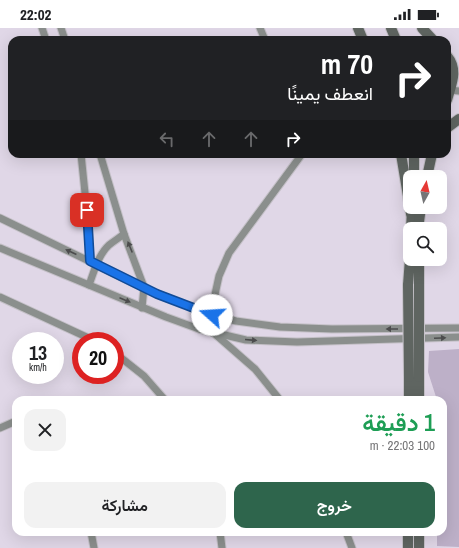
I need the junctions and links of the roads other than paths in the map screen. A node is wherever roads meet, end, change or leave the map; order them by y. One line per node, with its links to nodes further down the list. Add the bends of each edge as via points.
1 (422, 28): 2 (street)
2 (429, 36)
3 (452, 59): 4 (street, via 455,69)
4 (452, 91)
5 (80, 158): 17 (lane)
6 (101, 158): 15 (lane)
7 (299, 158): 25 (lane, via 229,253 219,276)
8 (402, 158): 11 (street)
9 (414, 158): 12 (street)
10 (431, 158): 13 (street)
11 (404, 170)
12 (414, 170)
13 (429, 170)
14 (0, 218): 17 (lane, one-way to 14)
15 (124, 234): 17 (lane, via 109,245); 22 (lane, one-way to 15)
16 (0, 248): 21 (lane)
17 (94, 263): 21 (lane); 22 (lane)
18 (411, 266): 20 (street)
19 (418, 266): 20 (street)
20 (414, 284): 31 (street, bridge)
21 (89, 285): 24 (lane, one-way to 24)
22 (144, 287): 24 (lane); 25 (lane)
23 (0, 298): 27 (lane)
24 (142, 308): 28 (lane)
25 (212, 315): 26 (lane, one-way to 25, via 280,327); 28 (lane)
26 (459, 328)
27 (77, 332)
28 (213, 333): 29 (lane, one-way to 29, via 246,340 290,342); 33 (lane, via 254,369)
29 (459, 337)
30 (124, 360): 32 (lane, via 144,376)
31 (414, 377): 34 (street); 35 (street)
32 (162, 396)
33 (277, 396)
34 (410, 396)
35 (418, 396)
36 (12, 423): 37 (lane)
37 (0, 428)
38 (92, 536): 43 (lane)
39 (220, 536): 44 (lane)
40 (348, 536): 45 (lane)
41 (408, 536): 46 (street)
42 (419, 536): 47 (street)
43 (94, 548)
44 (222, 548)
45 (352, 548)
46 (408, 548)
47 (419, 548)

